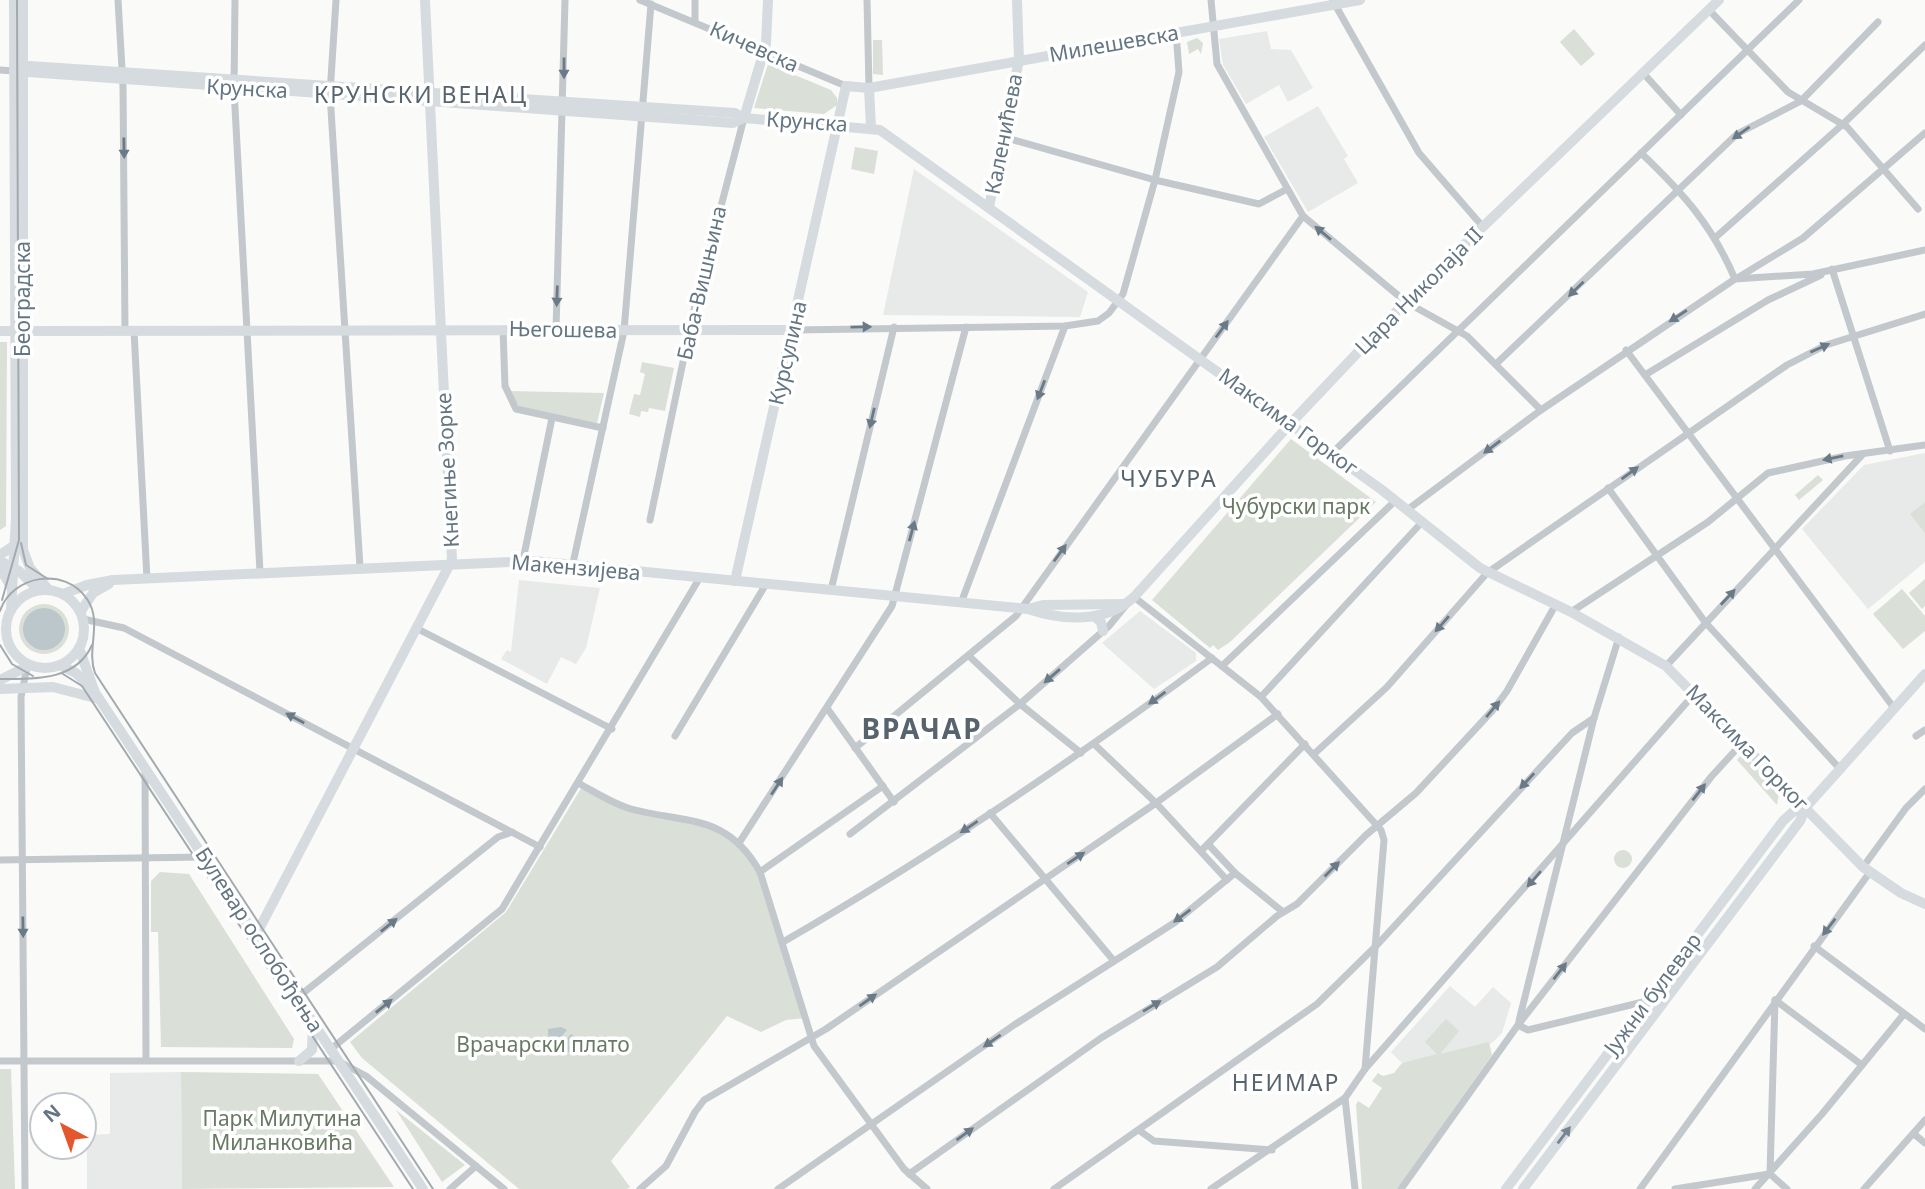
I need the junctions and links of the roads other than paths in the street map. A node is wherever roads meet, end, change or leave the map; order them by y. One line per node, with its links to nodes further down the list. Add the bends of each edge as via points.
1 (14, 0): 28 (main road, Београдска)
2 (23, 0): 28 (main road, Београдска)
3 (118, 0): 31 (street)
4 (235, 0): 32 (street)
5 (336, 0): 35 (street)
6 (425, 0): 36 (main road, Кнегиње Зорке)
7 (565, 0): 38 (street, one-way to 38)
8 (640, 0): 18 (street, Кичевска)
9 (695, 0): 20 (street)
10 (768, 0): 25 (main road, Баба-Вишњина)
11 (867, 0): 34 (street)
12 (1017, 0): 27 (main road, Каленићева)
13 (1211, 0): 22 (street)
14 (1360, 0): 17 (main road, Милешевска)
15 (1719, 0): 19 (main road, Цара Николаја II)
16 (1799, 0): 26 (street)
17 (1333, 2): 22 (main road, Милешевска); 55 (street, via 1419,153)
18 (651, 4): 20 (street, Кичевска); 39 (street)
19 (1709, 10): 26 (street); 30 (main road, Цара Николаја II)
20 (695, 22): 25 (street, Кичевска)
21 (1878, 22): 37 (street)
22 (1213, 26): 23 (main road, Милешевска); 50 (street, via 1217,64)
23 (1176, 33): 27 (main road, Милешевска); 49 (street, via 1179,72)
24 (1925, 44): 42 (street)
25 (764, 50): 33 (street, Кичевска); 41 (main road, Баба-Вишњина)
26 (1747, 50): 37 (street); 40 (street)
27 (1018, 60): 34 (main road, Милешевска); 46 (main road, Каленићева)
28 (19, 68): 29 (street, Крунска); 31 (main road, Крунска); 75 (main road, Београдска)
29 (0, 70)
30 (1644, 74): 40 (street); 55 (main road, Цара Николаја II)
31 (122, 75): 32 (main road, Крунска); 69 (street, one-way to 69)
32 (234, 84): 35 (main road, Крунска); 67 (street)
33 (846, 86): 34 (main road, Кичевска); 43 (main road, Курсулина)
34 (869, 88): 44 (main road)
35 (330, 89): 36 (main road, Крунска); 68 (street)
36 (430, 96): 38 (main road, Крунска); 66 (main road, Кнегиње Зорке)
37 (1801, 102): 42 (street); 51 (street, one-way to 51, via 1741,131)
38 (564, 106): 39 (main road, Крунска); 71 (street, one-way to 71)
39 (644, 111): 41 (main road, Крунска, via 733,123); 76 (street)
40 (1681, 115): 47 (street)
41 (744, 118): 43 (main road, Крунска); 72 (street, Баба-Вишњина)
42 (1843, 124): 48 (street); 56 (street)
43 (839, 125): 44 (main road, Крунска); 73 (main road, Курсулина)
44 (871, 127): 52 (main road, Максима Горког)
45 (1925, 133): 48 (street)
46 (1003, 137): 49 (street); 52 (main road, Каленићева)
47 (1641, 153): 51 (street); 77 (street)
48 (1883, 169): 53 (street); 59 (street, via 1803,238)
49 (1155, 180): 50 (street, via 1259,204); 60 (street)
50 (1287, 189): 54 (street)
51 (1680, 190): 56 (street); 81 (street, one-way to 81)
52 (989, 207): 60 (main road, Максима Горког)
53 (1918, 209)
54 (1303, 216): 61 (street, one-way to 54); 80 (street, one-way to 54)
55 (1483, 226): 61 (main road, Цара Николаја II)
56 (1716, 237): 59 (street)
57 (1925, 250): 58 (street)
58 (1833, 269): 59 (street); 78 (street); 82 (street, via 1768,300)
59 (1735, 279): 79 (street, one-way to 79)
60 (1119, 302): 63 (street, Његошева, via 1098,321); 80 (main road, Максима Горког)
61 (1406, 302): 77 (street); 85 (main road, Цара Николаја II)
62 (1925, 314): 78 (street)
63 (1065, 326): 65 (street, Његошева); 122 (street, one-way to 122)
64 (894, 327): 65 (street, Његошева); 73 (street, Његошева, one-way to 64); 118 (street, one-way to 118)
65 (966, 327): 120 (street, one-way to 65)
66 (441, 328): 68 (main road, Његошева); 70 (main road, Његошева); 104 (main road, Кнегиње Зорке)
67 (247, 329): 68 (main road, Његошева); 69 (main road, Његошева); 109 (street)
68 (346, 329): 107 (street)
69 (130, 330): 75 (main road, Његошева); 111 (street)
70 (503, 330): 71 (main road, Његошева); 84 (street, via 505,386 510,400 519,412)
71 (556, 330): 76 (main road, Његошева)
72 (690, 330): 73 (main road, Његошева); 76 (main road, Његошева); 96 (street, Баба-Вишњина)
73 (793, 330): 114 (main road, Курсулина)
74 (0, 331): 75 (main road, Његошева)
75 (19, 331): 98 (main road, Београдска); 117 (main road, Београдска, via 23,550)
76 (624, 331): 86 (street)
77 (1460, 331): 81 (street); 90 (street)
78 (1853, 336): 87 (street, one-way to 78, via 1787,365); 89 (street)
79 (1626, 350): 82 (street); 83 (street)
80 (1200, 359): 85 (main road, Максима Горког); 124 (street, one-way to 80)
81 (1497, 363): 83 (street)
82 (1645, 374): 87 (street)
83 (1541, 410): 95 (street, one-way to 95)
84 (552, 418): 86 (street); 102 (street)
85 (1290, 424): 90 (main road, Максима Горког); 121 (main road, Цара Николаја II)
86 (603, 428): 105 (street)
87 (1688, 431): 92 (street, one-way to 87); 93 (street)
88 (1925, 445): 89 (street)
89 (1890, 451): 91 (street)
90 (1331, 454): 94 (main road, Максима Горког)
91 (1862, 455): 93 (street, one-way to 93, via 1776,471); 99 (street)
92 (1608, 488): 101 (street); 110 (street)
93 (1735, 499): 99 (street); 101 (street)
94 (1395, 500): 95 (main road, Максима Горког); 140 (street)
95 (1407, 510): 97 (main road, Максима Горког)
96 (650, 520)
97 (1422, 522): 110 (main road, Максима Горког); 148 (street)
98 (16, 544): 100 (main road); 106 (main road, Београдска)
99 (1773, 550): 129 (street, one-way to 99); 151 (street)
100 (0, 555)
101 (1656, 555): 126 (street); 129 (street)
102 (523, 560): 104 (main road, Макензијева); 105 (main road, Макензијева)
103 (0, 561): 106 (main road)
104 (451, 563): 107 (main road, Макензијева); 130 (main road, Кнегиње Зорке)
105 (573, 563): 112 (main road, Макензијева)
106 (14, 567): 116 (main road, Београдска); 117 (main road)
107 (360, 567): 109 (main road, Макензијева)
108 (0, 568): 116 (main road)
109 (260, 572): 111 (main road, Макензијева)
110 (1487, 573): 123 (main road, Максима Горког); 164 (street, one-way to 164, via 1387,687)
111 (147, 579): 113 (main road, Макензијева)
112 (699, 579): 114 (main road, Макензијева); 154 (street)
113 (123, 580): 119 (main road, Макензијева, via 87,584); 127 (main road, Макензијева, via 97,590)
114 (735, 581): 115 (main road, Макензијева)
115 (765, 584): 118 (main road, Макензијева); 156 (street)
116 (11, 587): 125 (main road, Београдска)
117 (44, 590): 119 (main road); 125 (main road, via 24,596)
118 (831, 590): 120 (main road, Макензијева)
119 (63, 594): 127 (main road)
120 (895, 597): 122 (main road, Макензијева); 150 (street)
121 (1131, 600): 124 (main road, Макензијева); 128 (main road, Макензијева, via 1109,615); 131 (street); 137 (street)
122 (961, 603): 124 (main road, Макензијева)
123 (1556, 604): 126 (main road, Максима Горког); 175 (street, one-way to 123, via 1426,782 1500,702)
124 (1024, 609): 128 (main road, Макензијева); 136 (street)
125 (11, 610): 133 (main road, via 6,626)
126 (1571, 612): 132 (main road, Максима Горког)
127 (82, 615): 134 (main road, via 84,634); 162 (street, one-way to 127, via 124,628)
128 (1095, 617): 131 (main road)
129 (1705, 622): 141 (street); 166 (street)
130 (418, 629): 154 (street); 162 (main road, Кнегиње Зорке)
131 (1103, 631): 149 (street, one-way to 149)
132 (1619, 637): 141 (main road, Максима Горког); 153 (street)
133 (9, 643): 135 (main road); 139 (main road)
134 (79, 648): 138 (main road); 147 (main road, Булевар ослобођења)
135 (0, 652)
136 (969, 656): 149 (street); 161 (street)
137 (1212, 658): 140 (street); 159 (street, one-way to 159)
138 (60, 665): 139 (main road); 147 (main road, Булевар ослобођења, via 76,673)
139 (28, 666): 143 (main road); 144 (street)
140 (1222, 666): 148 (street)
141 (1666, 666): 146 (main road, Максима Горког)
142 (1925, 674): 151 (main road, Јужни булевар)
143 (0, 680)
144 (21, 687): 145 (main road); 147 (main road); 186 (street)
145 (0, 689)
146 (1695, 693): 158 (main road, Максима Горког); 182 (street)
147 (97, 695): 165 (main road, Булевар ослобођења)
148 (1261, 697): 152 (street)
149 (1020, 704): 163 (street); 170 (street)
150 (827, 708): 161 (street); 179 (street, one-way to 150)
151 (1894, 708): 166 (main road, Јужни булевар)
152 (1278, 714): 160 (street); 171 (street)
153 (1594, 718): 182 (street); 197 (street, one-way to 197, via 1572,733)
154 (612, 729): 167 (street)
155 (1925, 730): 157 (street)
156 (675, 736)
157 (1916, 736)
158 (1744, 742): 172 (main road, Максима Горког); 205 (street, one-way to 158)
159 (1094, 744): 163 (street); 171 (street)
160 (1305, 744): 164 (street); 180 (street)
161 (855, 748): 168 (street)
162 (355, 749): 174 (street); 195 (main road, Кнегиње Зорке)
163 (1081, 753): 173 (street)
164 (1314, 754): 175 (street)
165 (145, 768): 184 (main road, Булевар ослобођења); 185 (street)
166 (1841, 770): 172 (main road, Јужни булевар)
167 (578, 783): 179 (street, via 628,808 708,823); 181 (street)
168 (883, 786): 170 (street); 189 (street)
169 (1923, 793): 188 (street)
170 (894, 802): 177 (street)
171 (1156, 803): 183 (street); 191 (street, one-way to 171)
172 (1806, 807): 188 (main road, Максима Горког); 202 (main road, Јужни булевар, via 1783,821); 238 (main road, Јужни булевар, one-way to 172, via 1800,821)
173 (990, 813): 191 (street); 196 (street, one-way to 196)
174 (495, 823): 176 (street); 178 (street)
175 (1377, 825): 194 (street, one-way to 175, via 1297,904); 197 (street, via 1384,840)
176 (512, 832): 178 (street); 181 (street)
177 (850, 834)
178 (498, 837): 200 (street, one-way to 178)
179 (739, 843): 189 (street)
180 (1208, 844): 183 (street); 190 (street)
181 (540, 846): 208 (street, one-way to 181, via 502,909)
182 (1562, 847): 205 (street); 215 (street, one-way to 215)
183 (1201, 851): 192 (street)
184 (204, 857): 185 (street); 195 (main road, Булевар ослобођења)
185 (144, 858): 186 (street); 209 (street)
186 (22, 859): 187 (street); 211 (street, one-way to 211)
187 (0, 860)
188 (1866, 870): 193 (main road, Максима Горког); 198 (street, one-way to 198)
189 (760, 872): 196 (street)
190 (1235, 873): 192 (street); 194 (street)
191 (1044, 880): 199 (street); 207 (street, one-way to 191)
192 (1227, 880): 199 (street, one-way to 199, via 1174,923)
193 (1925, 904)
194 (1283, 912): 224 (street, one-way to 194, via 1101,1038 1217,967)
195 (256, 935): 200 (main road, Булевар ослобођења)
196 (783, 942): 207 (street)
197 (1377, 945): 215 (street); 219 (street, via 1317,1004)
198 (1814, 946): 201 (street); 203 (street)
199 (1114, 961): 218 (street, one-way to 218)
200 (297, 998): 204 (main road, Булевар ослобођења)
201 (1775, 1000): 214 (street); 225 (street); 239 (street)
202 (1647, 1001): 205 (street, via 1528,1030); 237 (main road, Јужни булевар)
203 (1904, 1014): 206 (street); 214 (street)
204 (313, 1023): 208 (main road, Булевар ослобођења); 212 (main road, via 312,1050)
205 (1518, 1025): 236 (street)
206 (1925, 1029)
207 (811, 1038): 218 (street); 231 (street, via 704,1100 666,1166)
208 (331, 1049): 213 (main road, Булевар ослобођења)
209 (146, 1060): 211 (street); 212 (street)
210 (0, 1061): 211 (street)
211 (24, 1061): 227 (street)
212 (299, 1061): 213 (street)
213 (338, 1061): 223 (street, via 366,1076); 228 (main road, Булевар ослобођења)
214 (1862, 1065): 225 (street)
215 (1365, 1069): 216 (street)
216 (1345, 1098): 222 (street); 235 (street)
217 (1925, 1120): 220 (street)
218 (872, 1125): 224 (street); 226 (street)
219 (1140, 1131): 222 (street, via 1154,1141); 233 (street)
220 (1914, 1134): 221 (street); 243 (street)
221 (1925, 1143)
222 (1272, 1150): 234 (street)
223 (476, 1166): 229 (street); 230 (street)
224 (909, 1174): 232 (street)
225 (1770, 1174): 240 (street); 241 (street); 242 (street)
226 (781, 1188)
227 (25, 1189)
228 (423, 1189)
229 (450, 1189)
230 (504, 1189)
231 (640, 1189)
232 (927, 1189)
233 (1054, 1189)
234 (1211, 1189)
235 (1355, 1189)
236 (1401, 1189)
237 (1506, 1189)
238 (1523, 1189)
239 (1640, 1189)
240 (1675, 1189)
241 (1755, 1189)
242 (1787, 1189)
243 (1864, 1189)

